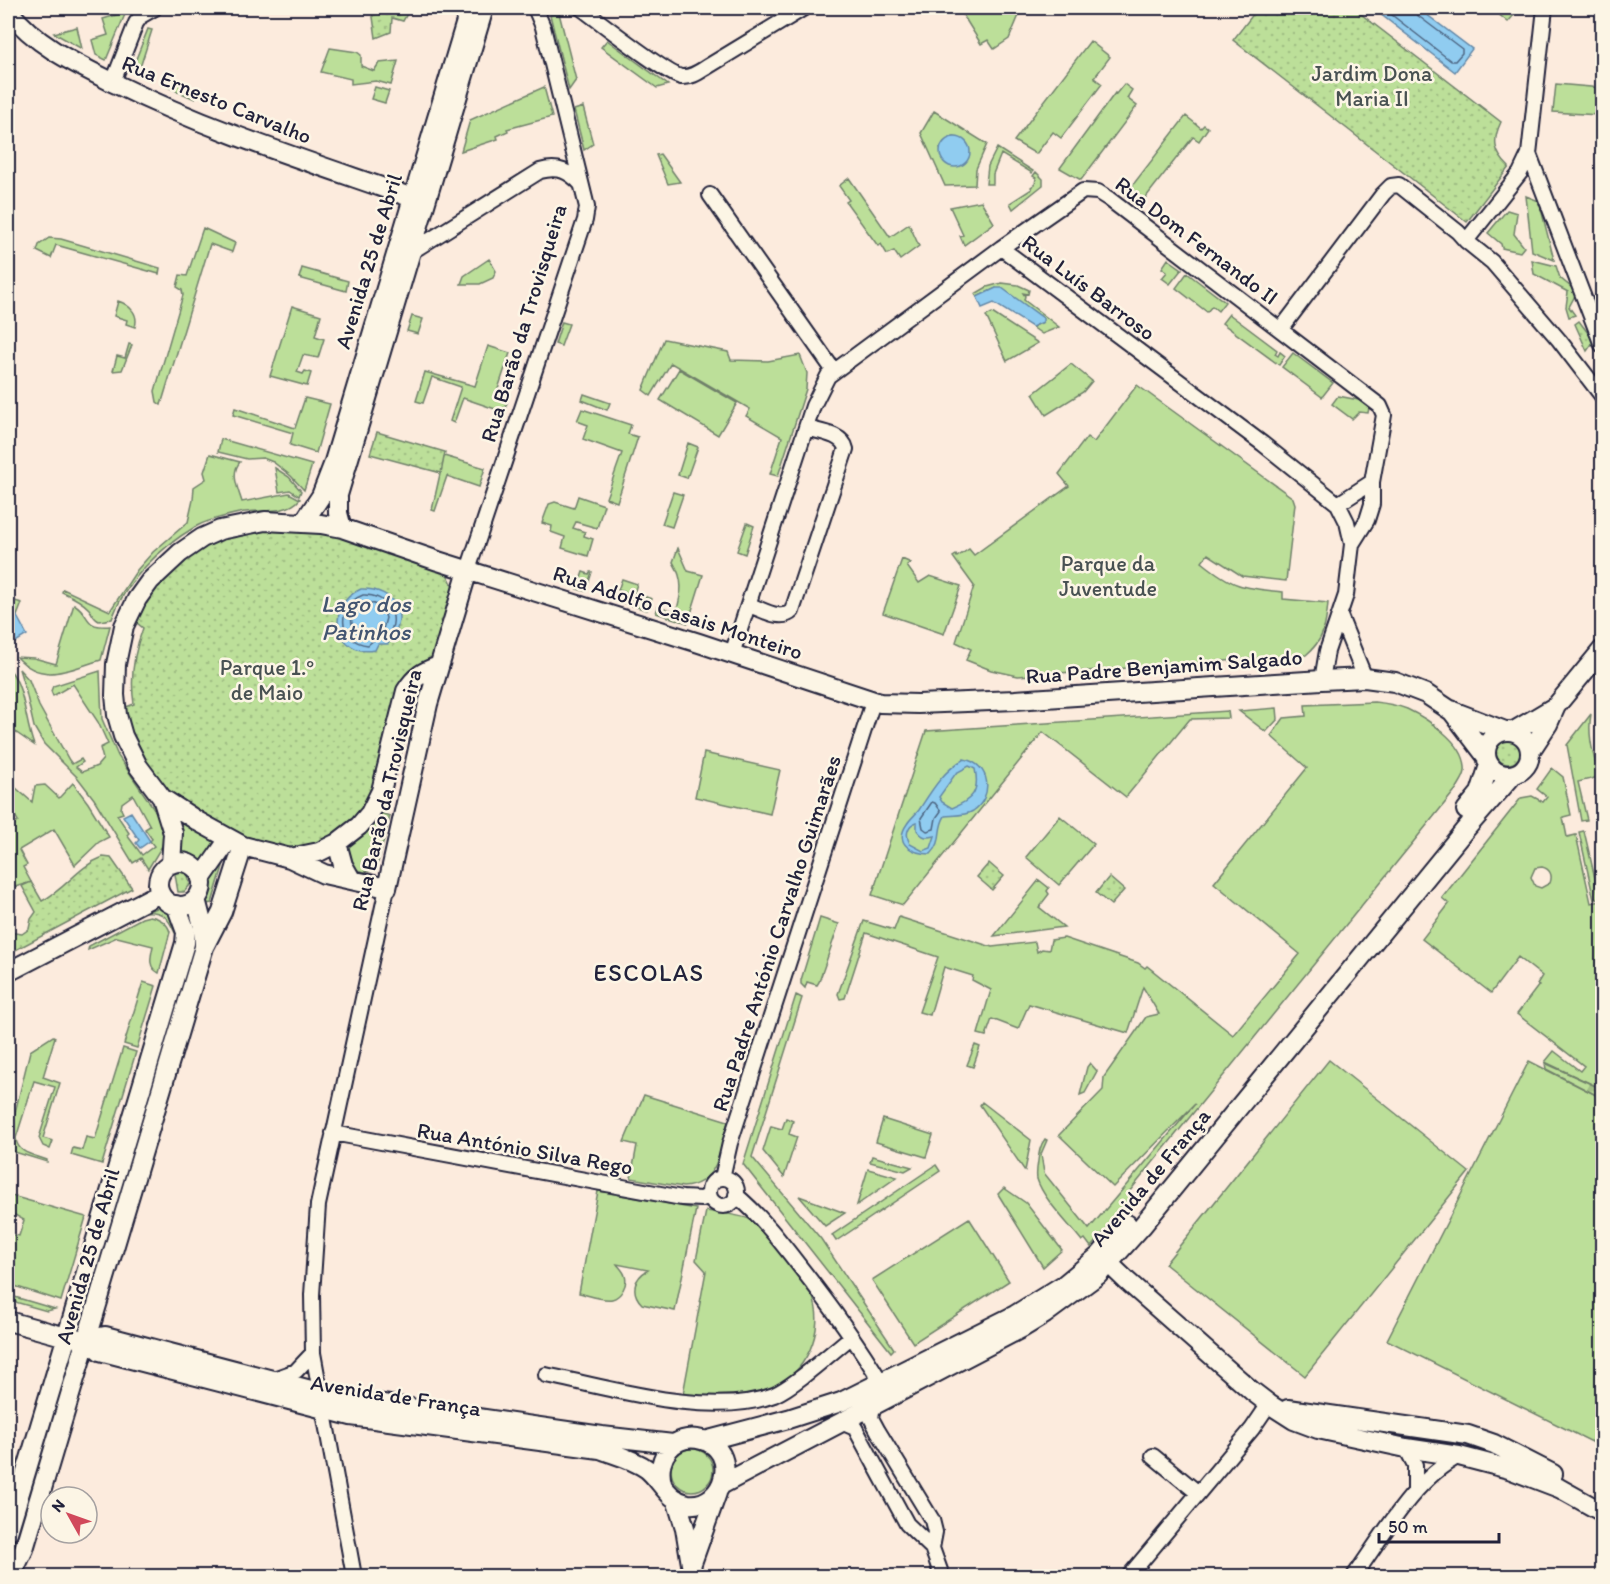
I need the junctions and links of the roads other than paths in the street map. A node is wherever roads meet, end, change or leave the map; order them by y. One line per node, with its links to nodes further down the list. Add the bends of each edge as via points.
1 (155, 8): 8 (street, via 136,23)
2 (535, 8): 10 (street, Rua Barão da Trovisqueira)
3 (581, 8): 4 (street, via 677,76 689,76 707,67)
4 (804, 8)
5 (1545, 8): 9 (street)
6 (481, 9): 12 (main road, Avenida 25 de Abril)
7 (8, 10): 8 (main road, Rua Ernesto Carvalho, via 44,45)
8 (113, 82): 12 (main road, Rua Ernesto Carvalho, via 235,136)
9 (1529, 154): 13 (street, via 1520,172); 17 (street)
10 (581, 184): 15 (street, via 558,168 540,171); 29 (street, Rua Barão da Trovisqueira, via 585,220)
11 (710, 195): 19 (street)
12 (419, 200): 15 (main road, Avenida 25 de Abril); 21 (main road, Avenida 25 de Abril)
13 (1466, 241): 16 (street, via 1404,187 1391,186); 20 (street, via 1492,262)
14 (1001, 248): 16 (street, Rua Dom Fernando II, via 1083,191 1098,192); 19 (street, Rua Luís Barroso); 25 (street, Rua Luís Barroso)
15 (411, 252): 21 (main road, Avenida 25 de Abril)
16 (1281, 329): 18 (street, Rua Dom Fernando II)
17 (1602, 345)
18 (1334, 369): 24 (street, Rua Luís Barroso, via 1383,410)
19 (834, 371): 22 (street, Rua Luís Barroso, via 823,383)
20 (1602, 396)
21 (357, 407): 23 (main road, Avenida 25 de Abril)
22 (806, 428): 30 (street, Rua Luís Barroso); 30 (street, via 838,438 846,449 792,611 780,616)
23 (339, 466): 26 (main road, Avenida 25 de Abril); 27 (main road, Avenida 25 de Abril, via 338,513)
24 (1372, 482): 25 (street); 28 (street, Rua Luís Barroso, via 1367,520)
25 (1338, 504): 28 (street, Rua Luís Barroso)
26 (303, 523): 27 (main road, Rua Adolfo Casais Monteiro); 44 (main road, Rua Adolfo Casais Monteiro, via 243,524 202,538 150,581 132,609 118,647 116,707 128,748)
27 (342, 528): 29 (main road, Rua Adolfo Casais Monteiro)
28 (1352, 544): 31 (street, Rua Luís Barroso)
29 (468, 570): 33 (main road, Rua Adolfo Casais Monteiro); 34 (main road, Rua Barão da Trovisqueira)
30 (749, 605): 33 (street, Rua Luís Barroso)
31 (1340, 616): 35 (street); 36 (street, Rua Luís Barroso, via 1327,651)
32 (1602, 650): 38 (main road)
33 (732, 654): 37 (main road, Rua Adolfo Casais Monteiro)
34 (440, 666): 46 (main road, via 414,679 406,691 377,801 359,826); 51 (main road, Rua Barão da Trovisqueira)
35 (1365, 678): 36 (main road, Rua Padre Benjamim Salgado); 39 (main road, Rua Padre Benjamim Salgado, via 1410,686)
36 (1322, 680): 37 (main road, Rua Padre Benjamim Salgado, via 1003,700)
37 (873, 702): 62 (street, Rua Padre António Carvalho Guimarães)
38 (1556, 706): 40 (main road); 41 (main road)
39 (1450, 710): 40 (main road, Rua Padre Benjamim Salgado); 42 (main road, Rua Padre Benjamim Salgado)
40 (1509, 731): 41 (main road, via 1525,738); 42 (main road, via 1492,737 1486,749)
41 (1531, 750): 43 (main road, via 1528,764)
42 (1487, 761): 43 (main road, via 1498,773); 69 (main road, Avenida de França, via 1480,793 1474,801 1132,1219)
43 (1512, 776): 69 (main road, Avenida de França)
44 (162, 798): 45 (main road); 48 (main road, via 173,833)
45 (236, 842): 47 (main road); 49 (main road, Avenida 25 de Abril); 55 (main road, Avenida 25 de Abril, via 222,912)
46 (337, 843): 47 (main road); 50 (main road)
47 (290, 858): 50 (main road, via 324,874)
48 (171, 864): 49 (main road, via 193,866); 52 (main road, via 161,873)
49 (201, 879): 53 (main road, Avenida 25 de Abril)
50 (351, 879): 51 (main road)
51 (387, 888): 61 (street, Rua Barão da Trovisqueira)
52 (160, 893): 54 (main road); 56 (main road)
53 (196, 899): 54 (main road); 55 (main road, Avenida 25 de Abril)
54 (176, 905): 57 (main road, Avenida 25 de Abril, via 186,932 185,943)
55 (204, 947): 58 (main road, Avenida 25 de Abril)
56 (8, 972)
57 (153, 1048): 58 (main road); 59 (main road, Avenida 25 de Abril)
58 (172, 1054): 60 (main road, Avenida 25 de Abril)
59 (142, 1081): 60 (main road); 63 (main road, Avenida 25 de Abril)
60 (162, 1087): 64 (main road, Avenida 25 de Abril)
61 (333, 1133): 65 (street, Rua António Silva Rego, via 682,1198 702,1199); 73 (street, Rua Barão da Trovisqueira, via 318,1205)
62 (722, 1178): 65 (street, Rua Padre António Carvalho Guimarães, via 711,1183); 66 (street, via 732,1181)
63 (110, 1190): 64 (main road); 67 (main road, Avenida 25 de Abril)
64 (130, 1195): 68 (main road, Avenida 25 de Abril)
65 (709, 1195): 66 (street, via 713,1203 725,1206)
66 (736, 1195): 71 (street, via 773,1233)
67 (102, 1219): 68 (main road); 72 (main road, Avenida 25 de Abril)
68 (121, 1225): 72 (main road, Avenida 25 de Abril, via 94,1315 99,1329)
69 (1104, 1260): 76 (main road, Avenida de França, via 1037,1302); 78 (main road); 79 (main road, Avenida de França, via 1073,1294 1022,1328)
70 (8, 1321): 72 (main road)
71 (851, 1337): 74 (street, via 776,1394 731,1403 671,1400); 76 (street)
72 (87, 1340): 75 (main road); 77 (main road, Avenida de França); 96 (main road, Avenida 25 de Abril); 99 (main road, Avenida 25 de Abril, via 89,1354 82,1360 24,1549)
73 (313, 1353): 75 (street, via 296,1371); 77 (street, Rua Barão da Trovisqueira)
74 (546, 1375)
75 (271, 1380): 77 (main road)
76 (881, 1382): 79 (main road, via 881,1389); 83 (main road, Avenida de França, via 833,1405)
77 (323, 1399): 85 (main road, Avenida de França); 89 (main road, Avenida de França, via 351,1416 600,1449 636,1462); 100 (street, Rua Barão da Trovisqueira)
78 (1269, 1404): 81 (main road); 84 (main road, via 1318,1429); 92 (street)
79 (866, 1409): 80 (main road, Avenida de França); 97 (street, via 932,1520)
80 (841, 1422): 90 (main road, Avenida de França); 97 (street, via 855,1428 907,1524)
81 (1388, 1423): 82 (main road); 84 (street)
82 (1480, 1439): 88 (street); 94 (main road)
83 (705, 1441): 85 (main road, Avenida de França, via 694,1438); 90 (main road, via 723,1459 725,1476)
84 (1384, 1442): 86 (main road)
85 (674, 1444): 89 (main road, via 660,1466)
86 (1406, 1448): 88 (main road); 91 (street, via 1415,1465)
87 (1153, 1456): 92 (street)
88 (1465, 1458): 91 (street, via 1442,1465); 95 (main road, via 1534,1477)
89 (662, 1483): 93 (main road, Avenida de França)
90 (720, 1488): 93 (main road, Avenida de França, via 697,1504); 98 (main road)
91 (1415, 1491): 103 (street)
92 (1198, 1493): 102 (street)
93 (676, 1499): 98 (main road)
94 (1602, 1499)
95 (1602, 1512)
96 (8, 1532)
97 (932, 1548): 101 (street)
98 (692, 1570)
99 (11, 1576)
100 (354, 1576)
101 (942, 1576)
102 (1129, 1576)
103 (1354, 1576)

